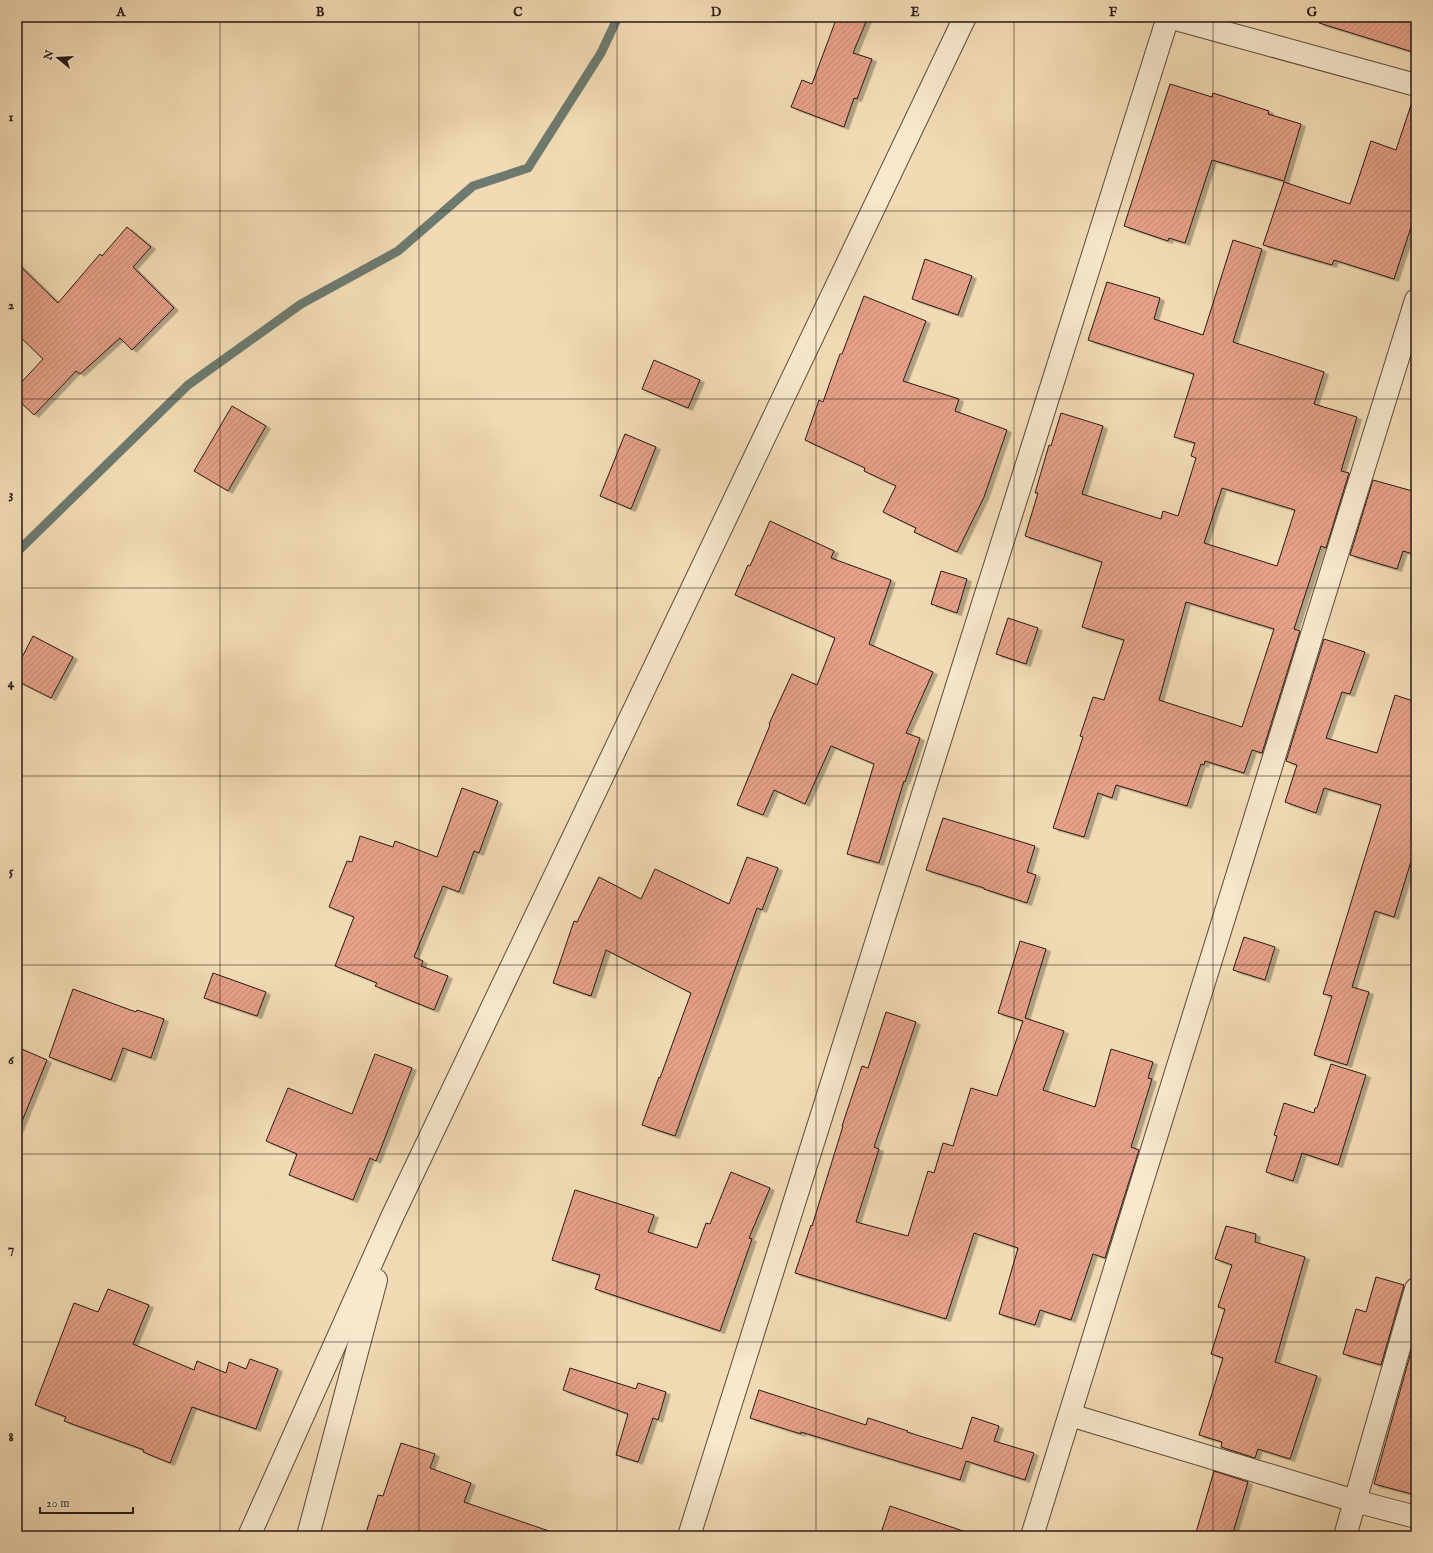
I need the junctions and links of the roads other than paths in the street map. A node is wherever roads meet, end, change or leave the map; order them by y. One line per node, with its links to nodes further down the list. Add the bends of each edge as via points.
1 (965, 17): 5 (street)
2 (1168, 17): 3 (street); 12 (street)
3 (1416, 85)
4 (1416, 300): 7 (street)
5 (392, 1217): 10 (street); 11 (street)
6 (1416, 1290): 8 (street)
7 (1070, 1415): 8 (street); 13 (street)
8 (1355, 1501): 9 (street); 14 (street)
9 (1416, 1517)
10 (249, 1536)
11 (308, 1536)
12 (689, 1536)
13 (1032, 1536)
14 (1345, 1536)

